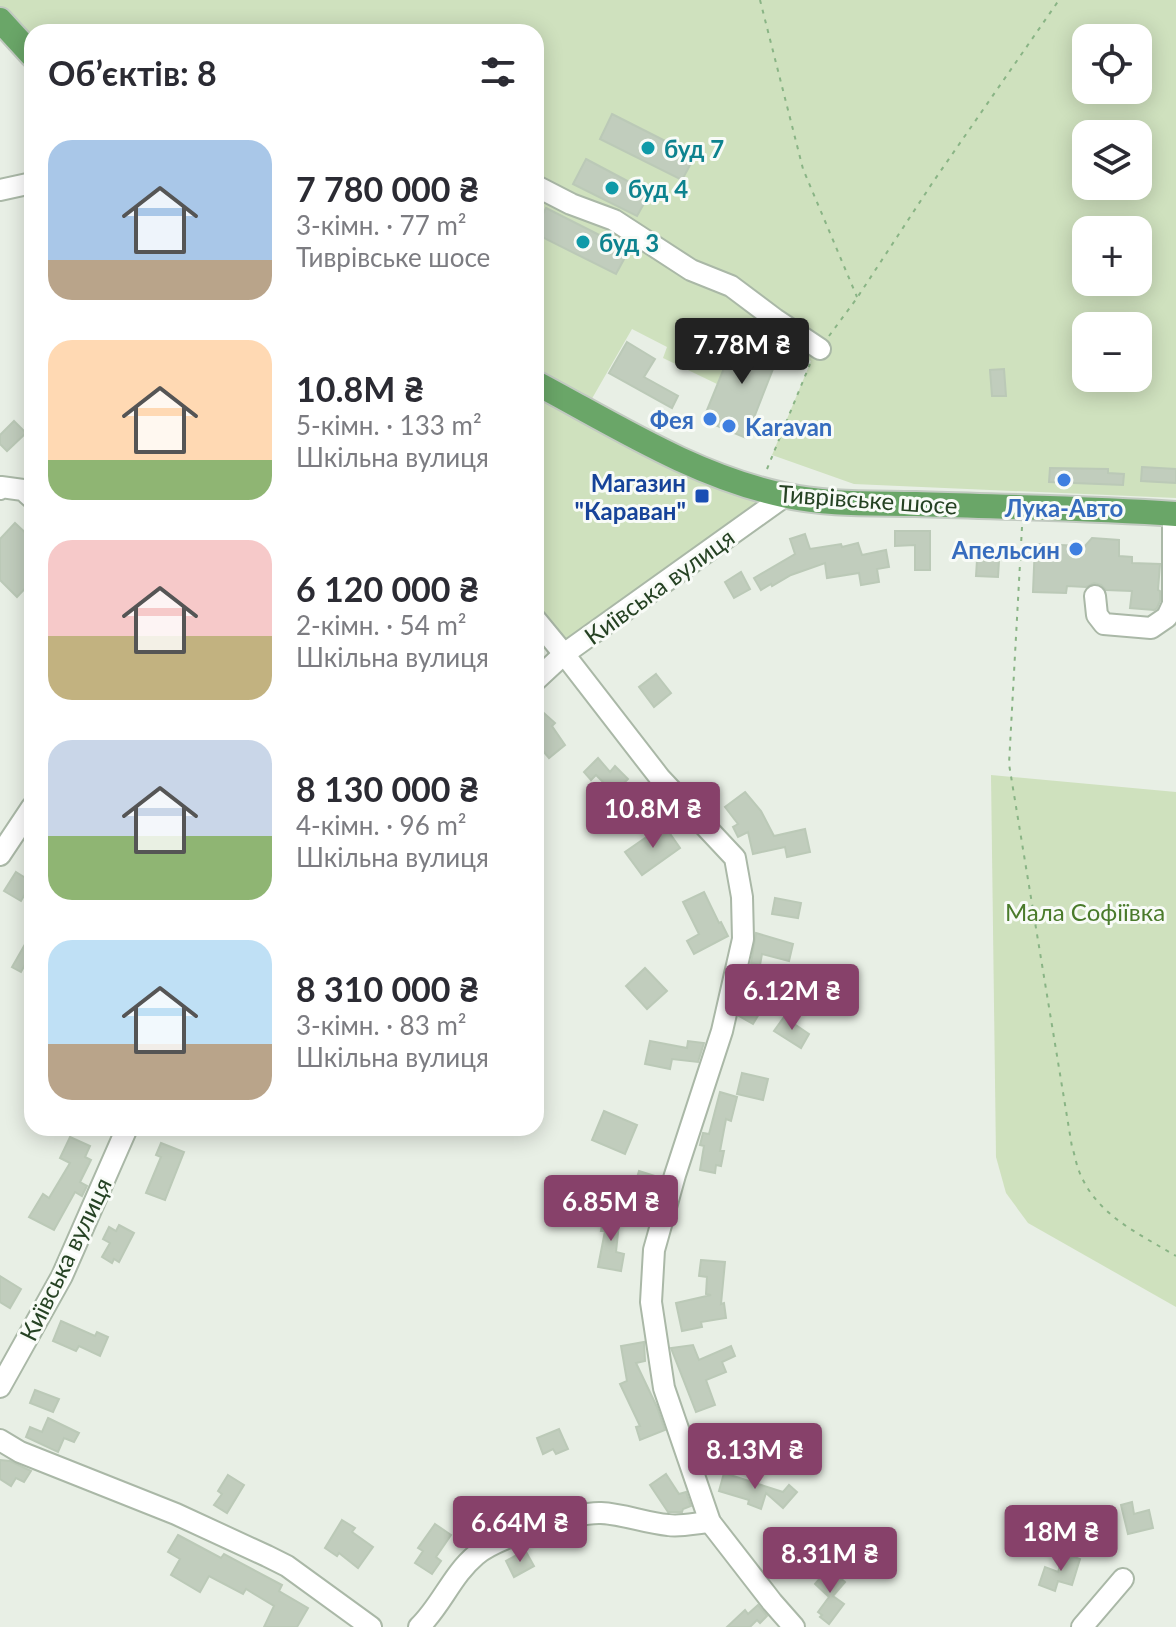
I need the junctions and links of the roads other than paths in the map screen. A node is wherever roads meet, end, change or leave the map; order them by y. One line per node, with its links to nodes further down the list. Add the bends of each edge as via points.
1 (0, 20): 2 (main road)
2 (24, 46)
3 (24, 185): 4 (street)
4 (0, 190)
5 (544, 190): 6 (street, via 614,220 691,270 731,286)
6 (820, 349)
7 (544, 387): 10 (main road, Тиврівське шосе, via 707,471)
8 (0, 489): 9 (street)
9 (24, 491)
10 (785, 496): 11 (main road, Тиврівське шосе); 14 (street, Київська вулиця)
11 (1174, 514): 12 (street, via 1173,604 1167,617 1151,628 1104,624)
12 (1095, 596)
13 (544, 630): 14 (street)
14 (564, 654): 15 (street, Київська вулиця); 21 (street, via 660,778 735,858 742,897 743,939 726,1015 654,1250 651,1302 664,1388)
15 (544, 673)
16 (24, 819): 17 (street)
17 (0, 855)
18 (123, 1136): 19 (street, Київська вулиця, via 62,1276)
19 (0, 1387)
20 (4, 1445): 23 (street, via 267,1556)
21 (710, 1522): 24 (street, via 666,1525 593,1513 496,1542 470,1560); 25 (street)
22 (1123, 1579): 26 (street)
23 (371, 1627)
24 (419, 1627)
25 (794, 1627)
26 (1082, 1627)

